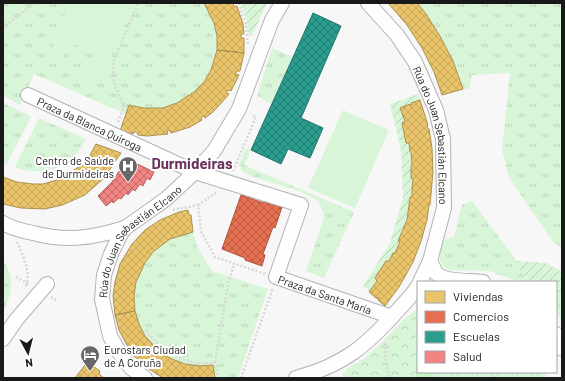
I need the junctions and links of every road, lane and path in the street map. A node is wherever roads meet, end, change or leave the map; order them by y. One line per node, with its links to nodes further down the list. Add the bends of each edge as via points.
1 (34, 3): 8 (path)
2 (138, 3): 12 (path, via 113,62 114,82 124,107)
3 (239, 3): 7 (path)
4 (244, 3): 7 (path)
5 (282, 3): 13 (street, Rúa do Juan Sebastián Elcano, via 272,20 239,109 214,151)
6 (368, 3): 19 (street, Rúa do Juan Sebastián Elcano, via 397,35 415,62 436,110 443,139 444,208)
7 (240, 7): 9 (path, via 246,26)
8 (3, 28)
9 (248, 46)
10 (28, 95): 13 (street, Praza da Blanca Quiroga)
11 (245, 112): 14 (path, via 256,117)
12 (117, 124)
13 (195, 172): 14 (street, Praza da Santa María); 18 (street, Rúa do Juan Sebastián Elcano, via 166,200)
14 (228, 182): 15 (path); 21 (street, Praza da Santa María, via 301,205)
15 (198, 205): 16 (path); 20 (path, via 201,231 215,257)
16 (168, 211)
17 (7, 226): 18 (street, via 46,236 76,238 101,235); 26 (path, via 27,267 27,283)
18 (125, 228): 34 (street, Rúa do Juan Sebastián Elcano, via 111,254 104,275 102,299 110,336 131,368)
19 (430, 261): 22 (street, Rúa do Juan Sebastián Elcano); 23 (street, via 437,273)
20 (234, 264): 21 (path); 33 (path)
21 (276, 278): 27 (street, Praza da Santa María); 36 (path)
22 (420, 281)
23 (453, 281)
24 (47, 284): 31 (street, via 16,320)
25 (417, 287): 27 (street)
26 (24, 289)
27 (392, 317): 37 (street, via 358,350 333,366)
28 (146, 330): 33 (path, via 158,345 178,358 193,363)
29 (557, 336): 32 (street)
30 (385, 337): 38 (path)
31 (3, 340)
32 (562, 349)
33 (215, 362): 35 (path)
34 (145, 378)
35 (218, 378)
36 (241, 378)
37 (296, 378)
38 (389, 378)

